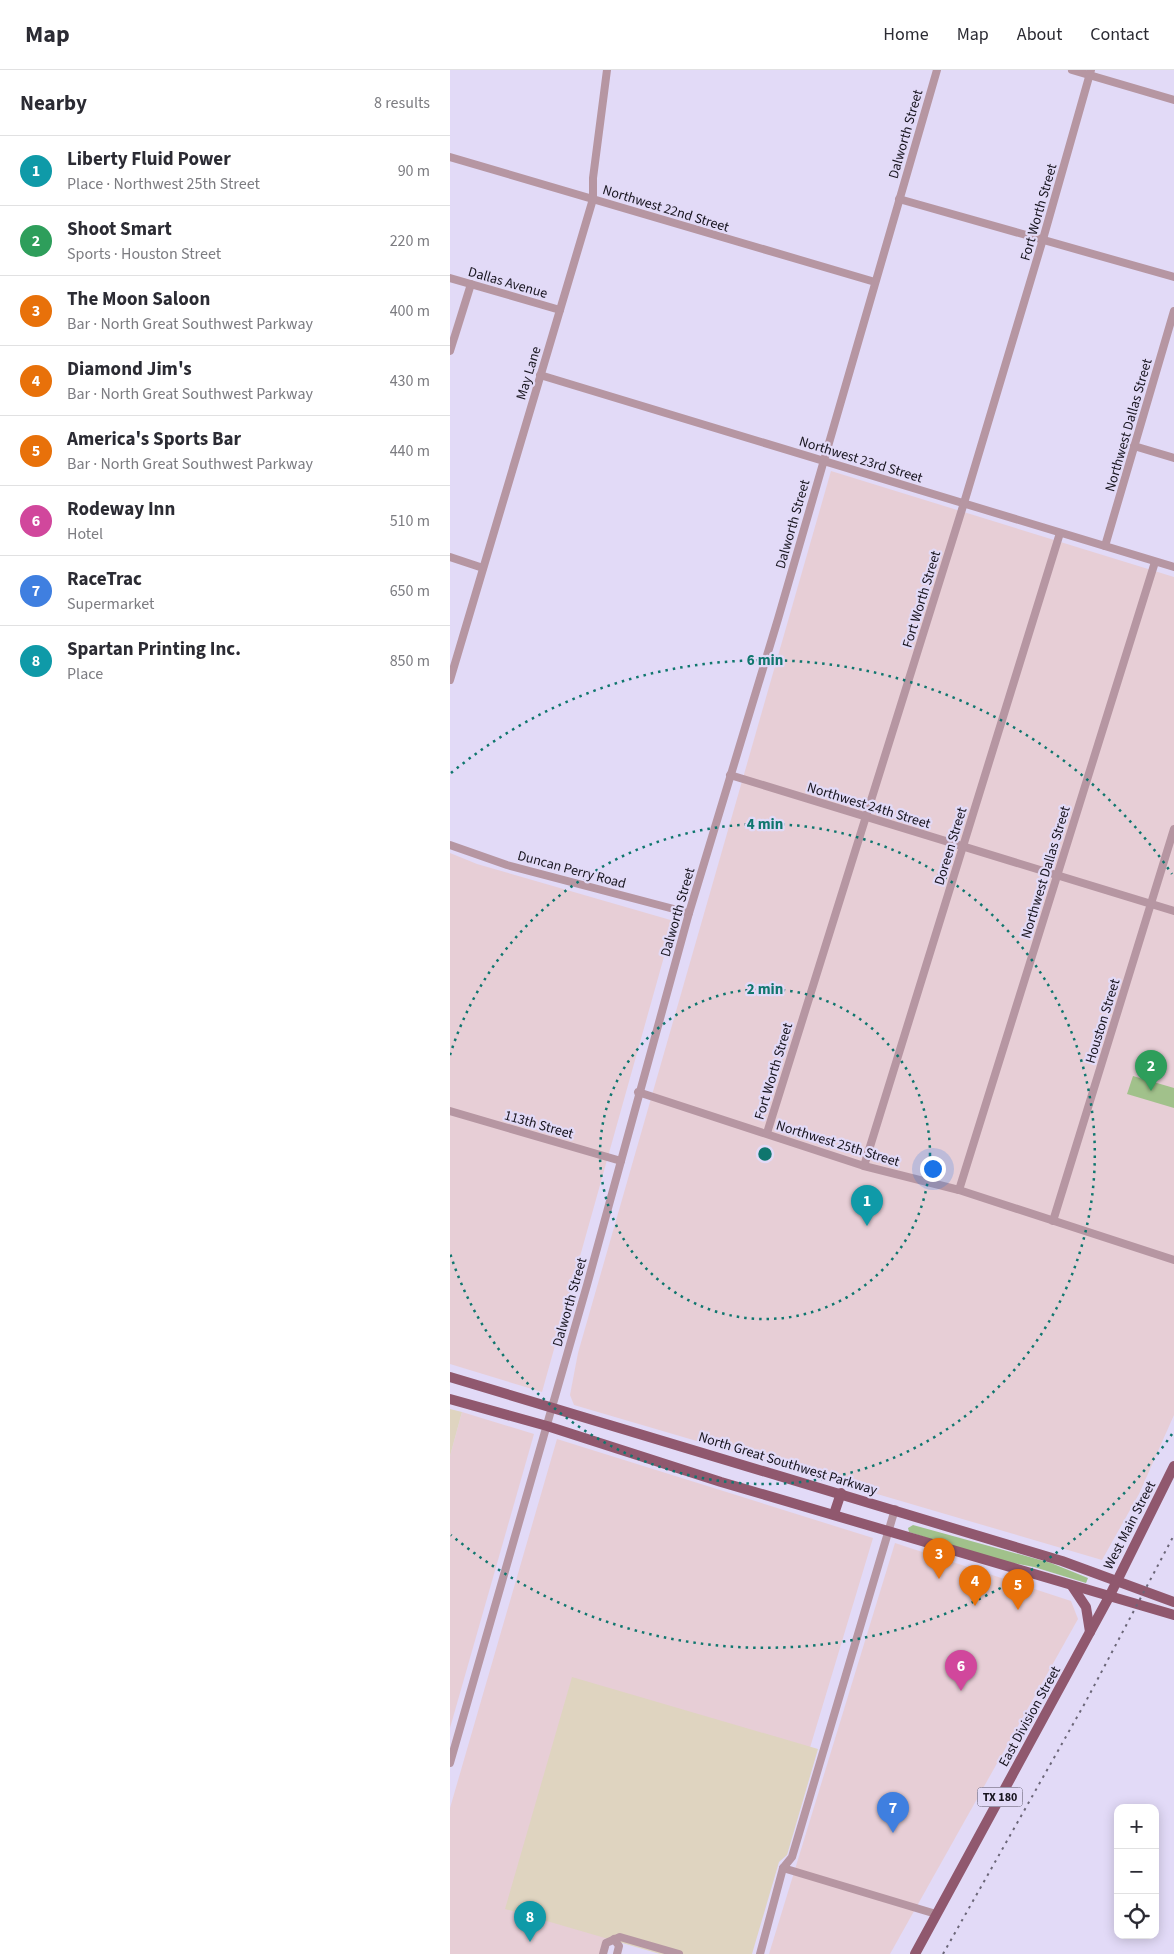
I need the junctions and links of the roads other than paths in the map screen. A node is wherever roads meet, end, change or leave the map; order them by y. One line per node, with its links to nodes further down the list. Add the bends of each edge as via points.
1 (608, 70): 7 (street, May Lane)
2 (937, 70): 8 (street, Dalworth Street)
3 (1072, 70): 4 (street)
4 (1090, 73): 5 (street); 9 (street, Fort Worth Street)
5 (1174, 100)
6 (450, 157): 7 (street, Northwest 22nd Street)
7 (593, 199): 12 (street, Northwest 22nd Street); 14 (street, May Lane)
8 (899, 199): 9 (street); 12 (street, Dalworth Street)
9 (1043, 240): 10 (street); 21 (street, Fort Worth Street)
10 (1174, 277)
11 (450, 278): 13 (street, Dallas Avenue)
12 (875, 282): 20 (street, Dalworth Street)
13 (470, 284): 14 (street, Dallas Avenue); 16 (street)
14 (560, 310): 17 (street, May Lane)
15 (1174, 311): 18 (street, Northwest Dallas Street)
16 (450, 350)
17 (540, 375): 20 (street, Northwest 23rd Street); 27 (street, May Lane)
18 (1134, 446): 19 (street); 23 (street, Northwest Dallas Street)
19 (1174, 458)
20 (824, 460): 21 (street, Northwest 23rd Street); 29 (street, Dalworth Street)
21 (964, 503): 22 (street, Northwest 23rd Street); 30 (street, Fort Worth Street)
22 (1060, 533): 23 (street, Northwest 23rd Street); 33 (street, Doreen Street)
23 (1105, 546): 25 (street, Northwest 23rd Street)
24 (450, 557): 27 (street)
25 (1155, 562): 26 (street, Northwest 23rd Street); 34 (street, Northwest Dallas Street)
26 (1174, 567)
27 (483, 568): 28 (street, May Lane)
28 (450, 680)
29 (730, 775): 30 (street, Northwest 24th Street); 37 (street, Dalworth Street)
30 (866, 817): 33 (street, Northwest 24th Street); 40 (street, Fort Worth Street)
31 (1174, 829): 35 (street, Houston Street)
32 (450, 845): 37 (street, Duncan Perry Road, via 507,865)
33 (963, 847): 34 (street, Northwest 24th Street); 42 (street, Doreen Street)
34 (1057, 876): 35 (street, Northwest 24th Street); 43 (street, Northwest Dallas Street)
35 (1151, 904): 36 (street, Northwest 24th Street); 44 (street, Houston Street)
36 (1174, 911)
37 (689, 913): 38 (street, Dalworth Street)
38 (638, 1092): 40 (street, Northwest 25th Street); 41 (street, Dalworth Street)
39 (450, 1111): 41 (street, 113th Street)
40 (767, 1133): 42 (street, Northwest 25th Street)
41 (621, 1161): 48 (street, Dalworth Street)
42 (864, 1166): 43 (street, Northwest 25th Street)
43 (959, 1190): 44 (street, Northwest 25th Street)
44 (1053, 1221): 45 (street, Northwest 25th Street)
45 (1174, 1260)
46 (450, 1377): 48 (main road, North Great Southwest Parkway)
47 (450, 1399): 49 (main road)
48 (552, 1407): 49 (street, Dalworth Street); 51 (main road, North Great Southwest Parkway)
49 (547, 1426): 53 (main road, via 721,1482); 61 (street, Dalworth Street)
50 (1174, 1466): 55 (main road, West Main Street / TX 180)
51 (841, 1493): 52 (main road, North Great Southwest Parkway); 53 (main road)
52 (895, 1510): 54 (street); 55 (main road, North Great Southwest Parkway, via 1062,1561)
53 (834, 1514): 54 (main road)
54 (889, 1530): 56 (main road); 62 (street, via 792,1858)
55 (1116, 1583): 57 (main road, West Main Street / TX 180); 58 (main road, North Great Southwest Parkway)
56 (1072, 1586): 57 (main road); 60 (main road, via 1086,1607)
57 (1109, 1597): 59 (main road); 60 (main road, East Division Street / TX 180)
58 (1174, 1602)
59 (1174, 1615)
60 (1090, 1633): 63 (main road, East Division Street / TX 180)
61 (450, 1763)
62 (783, 1868): 63 (street); 68 (street)
63 (936, 1914): 69 (main road, East Division Street / TX 180)
64 (614, 1939): 65 (street, via 606,1942); 66 (street, via 619,1946); 67 (street, via 620,1937)
65 (603, 1954)
66 (617, 1954)
67 (679, 1954)
68 (760, 1954)
69 (915, 1954)

